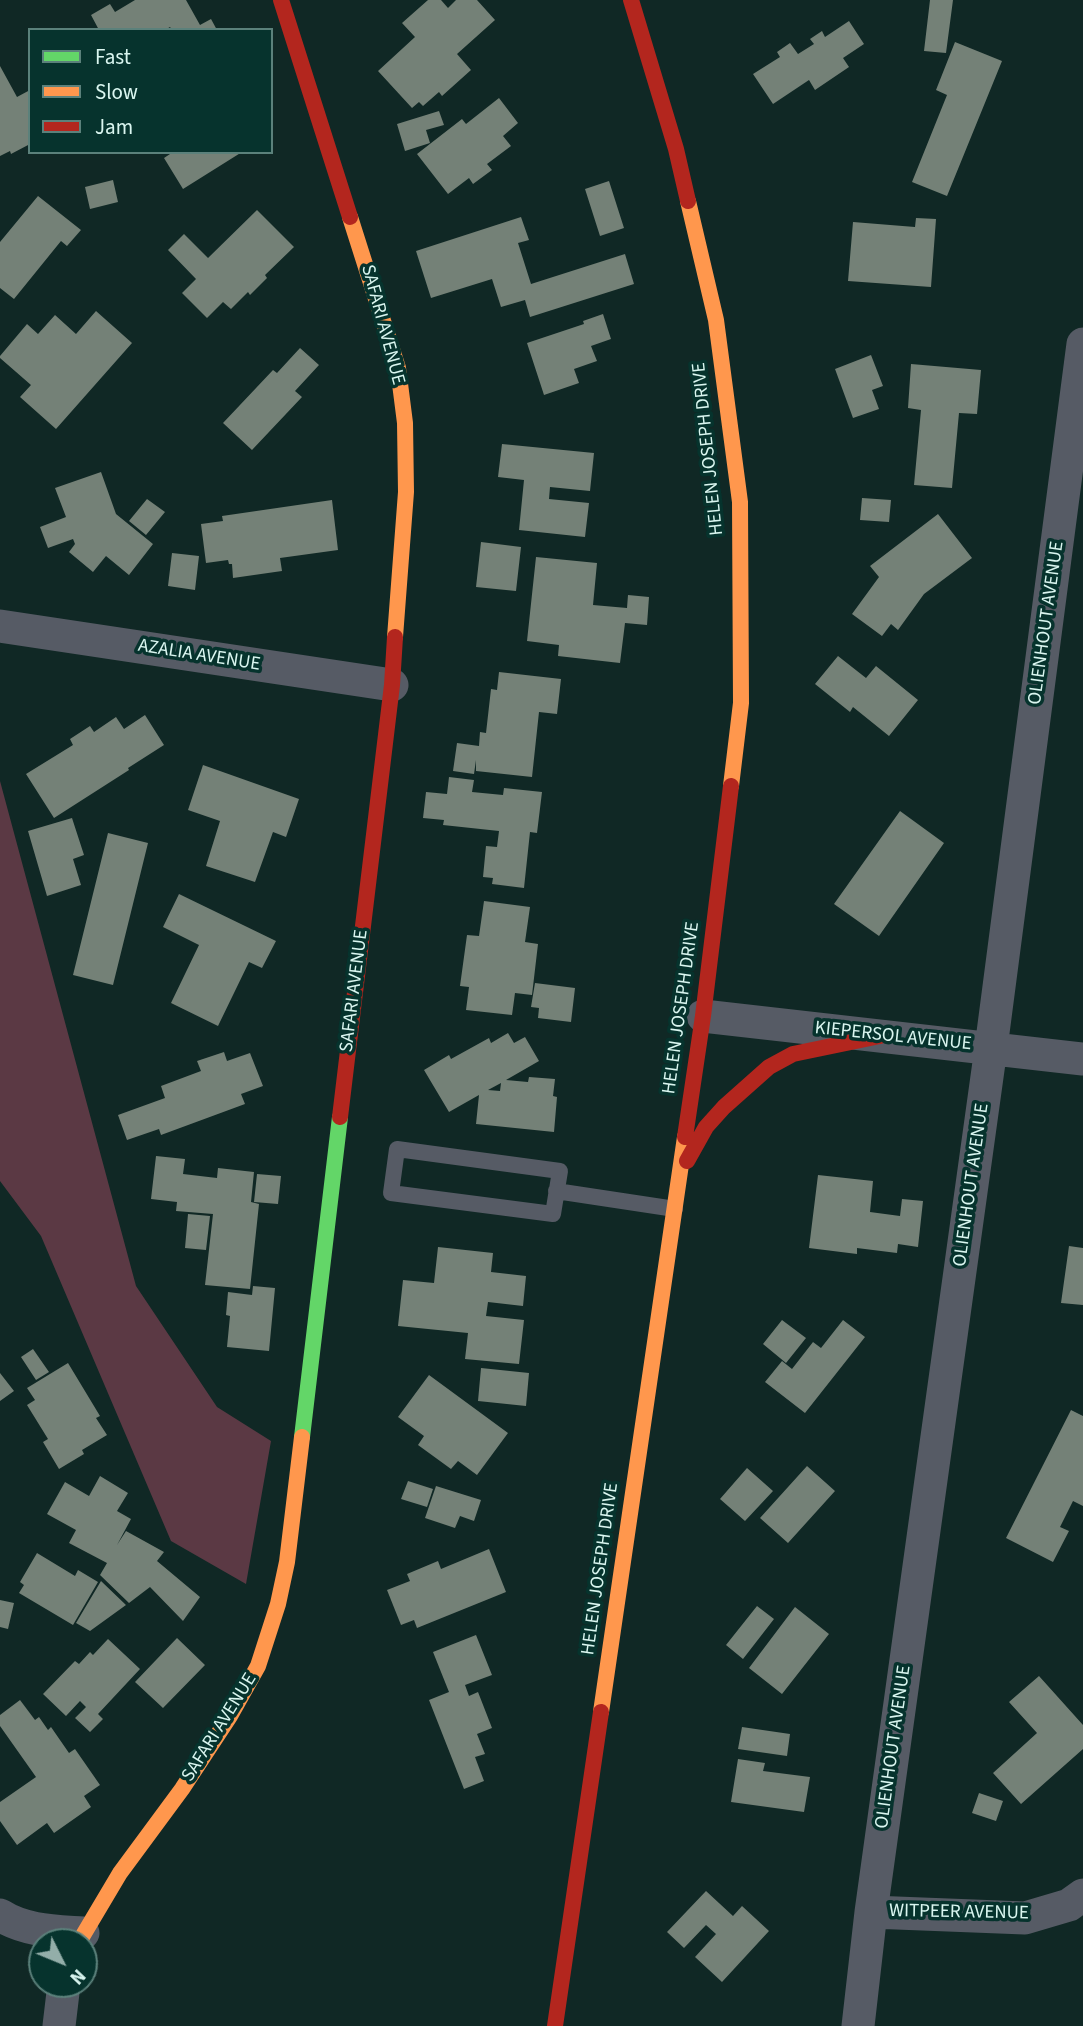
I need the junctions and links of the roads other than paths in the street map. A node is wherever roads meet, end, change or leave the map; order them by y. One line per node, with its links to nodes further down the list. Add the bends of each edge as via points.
1 (281, 0): 6 (street, SAFARI AVENUE, via 398,368 406,492)
2 (631, 0): 7 (street, HELEN JOSEPH DRIVE, via 676,149 716,320 740,502 741,703)
3 (1083, 344): 4 (street, OLIENHOUT AVENUE)
4 (1074, 496): 9 (street, OLIENHOUT AVENUE)
5 (2, 620): 6 (street, AZALIA AVENUE)
6 (392, 685): 18 (street, SAFARI AVENUE, via 289,1548 278,1604 258,1666 230,1716)
7 (703, 1016): 8 (street, KIEPERSOL AVENUE); 11 (street, HELEN JOSEPH DRIVE)
8 (880, 1036): 9 (street, KIEPERSOL AVENUE); 11 (street, via 793,1054 768,1067 706,1127)
9 (991, 1048): 10 (street, KIEPERSOL AVENUE); 15 (street, OLIENHOUT AVENUE)
10 (1083, 1059)
11 (679, 1175): 13 (street, HELEN JOSEPH DRIVE)
12 (556, 1191): 12 (lane, via 554,1214 391,1193 397,1149 560,1171); 13 (lane)
13 (675, 1209): 21 (street, HELEN JOSEPH DRIVE)
14 (1083, 1895): 15 (street, WITPEER AVENUE, via 1069,1905 1025,1918)
15 (871, 1912): 22 (street, OLIENHOUT AVENUE)
16 (0, 1915): 17 (street)
17 (29, 1928)
18 (86, 1928)
19 (62, 1998): 20 (street)
20 (59, 2026)
21 (555, 2026)
22 (858, 2026)

